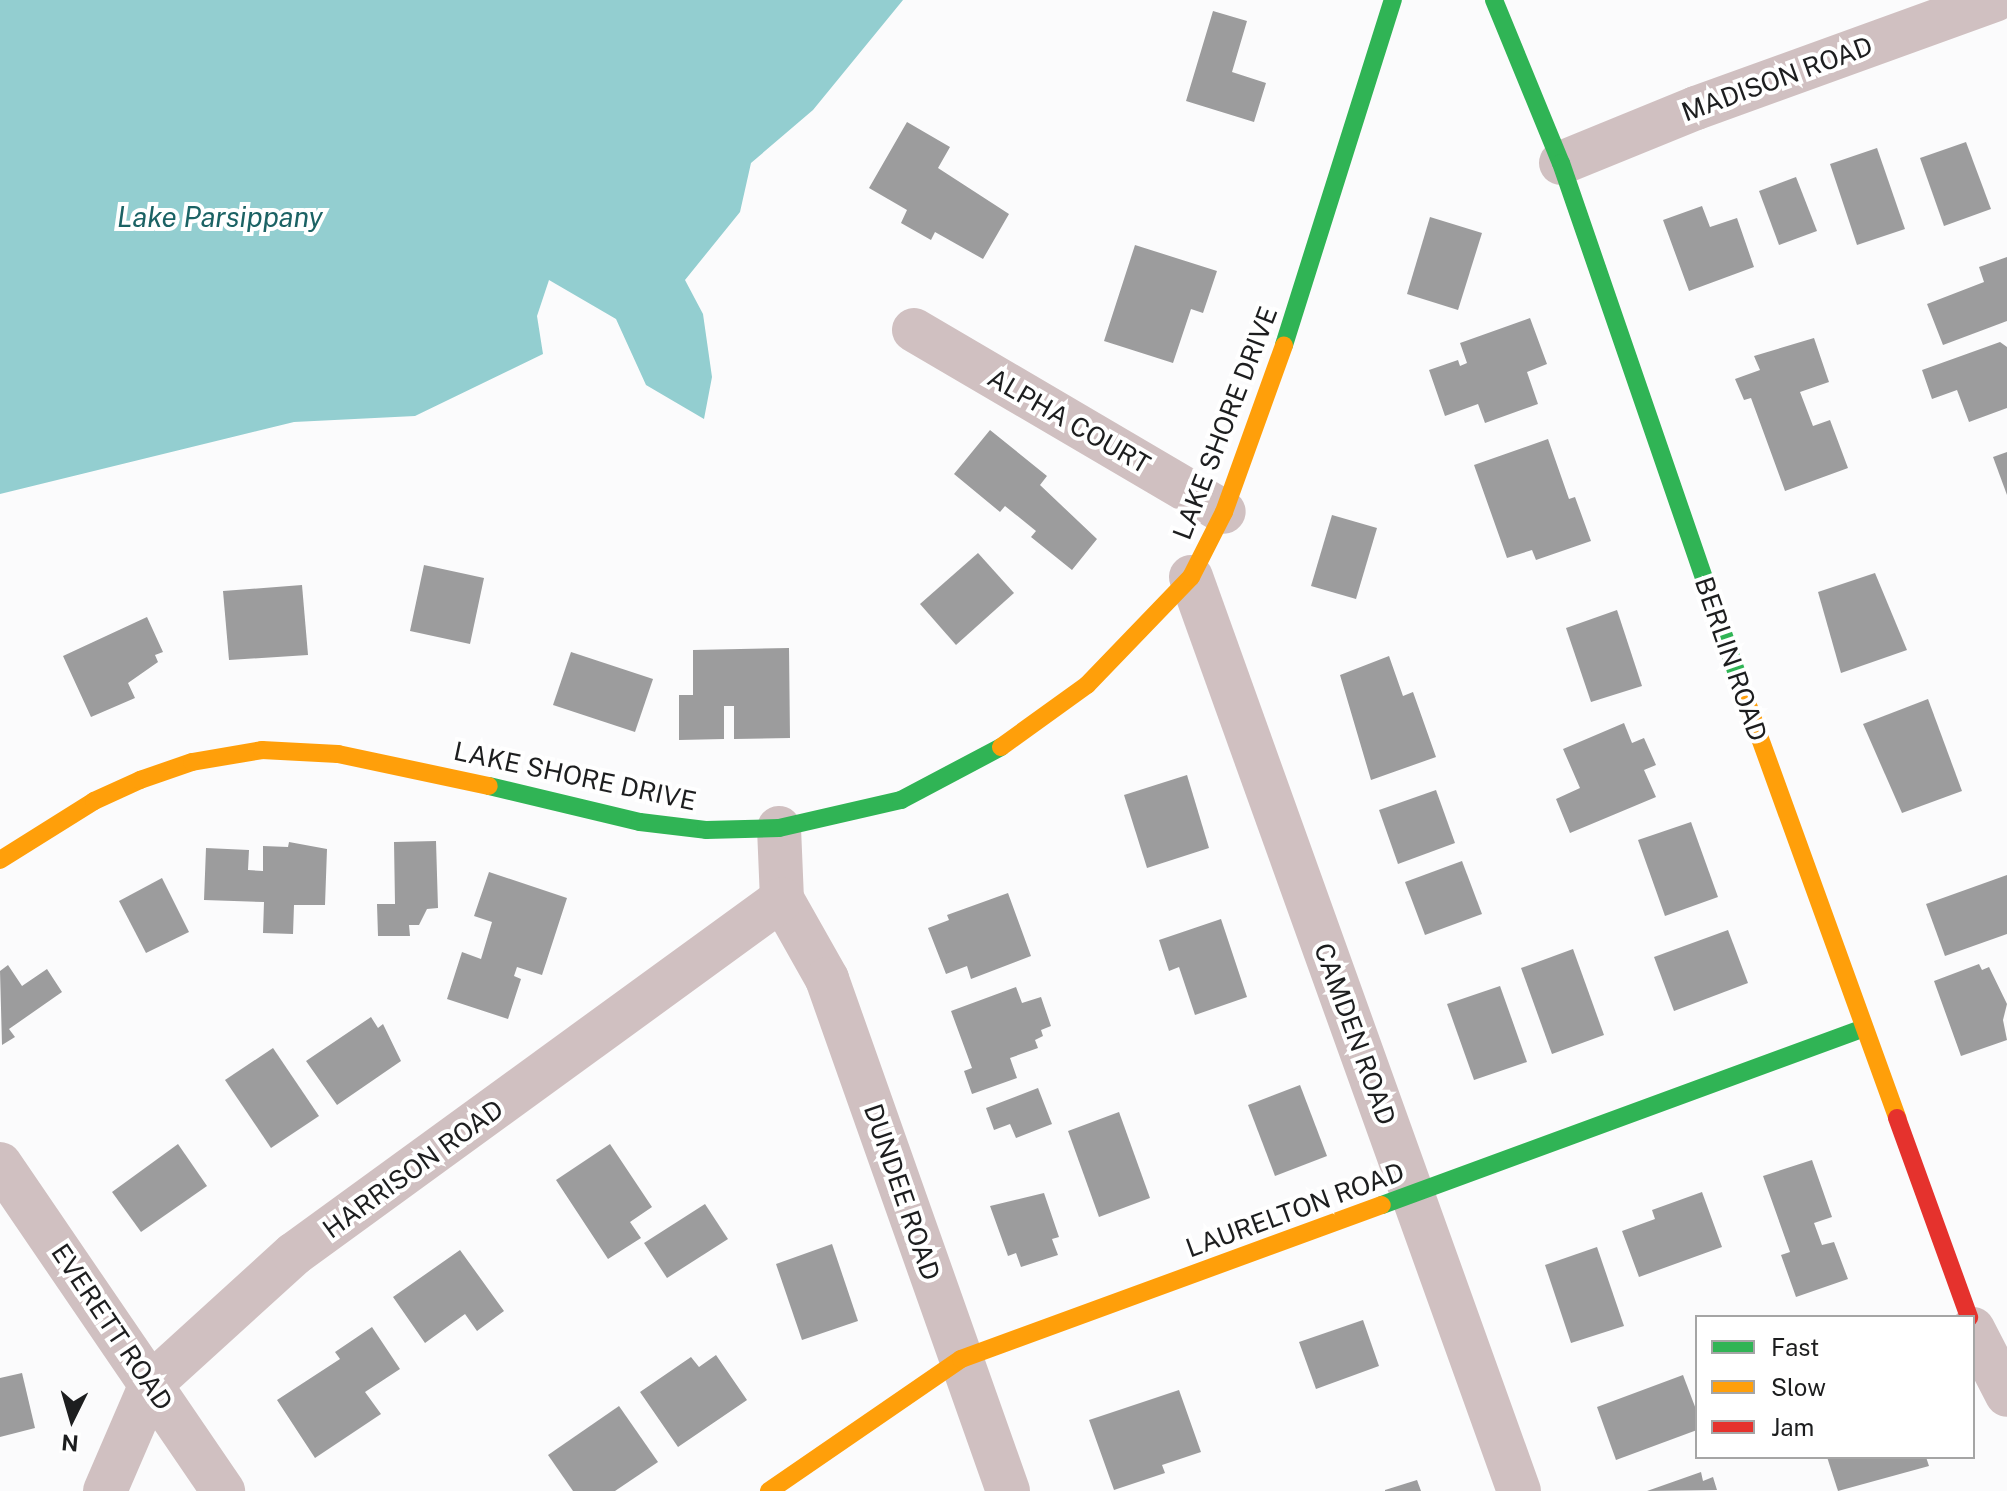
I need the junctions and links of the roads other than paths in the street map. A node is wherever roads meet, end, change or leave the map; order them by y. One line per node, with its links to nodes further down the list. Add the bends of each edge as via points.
1 (1393, 0): 8 (street, LAKE SHORE DRIVE, via 1292,324)
2 (1494, 0): 6 (street, BERLIN ROAD)
3 (1995, 0): 6 (street, MADISON ROAD, via 1696,108)
4 (2005, 0): 5 (street)
5 (2007, 6)
6 (1561, 163): 13 (street, BERLIN ROAD)
7 (914, 330): 8 (street, ALPHA COURT)
8 (1224, 512): 9 (street, LAKE SHORE DRIVE)
9 (1191, 577): 10 (street, LAKE SHORE DRIVE, via 1087,685 979,763 901,800); 15 (street, CAMDEN ROAD)
10 (779, 828): 11 (street, LAKE SHORE DRIVE, via 706,830 640,822 402,765 338,754 262,750 192,762 140,780 94,801); 12 (street)
11 (0, 860)
12 (782, 899): 18 (street, DUNDEE ROAD, via 827,979); 19 (street, HARRISON ROAD, via 294,1254)
13 (1864, 1028): 15 (street, LAURELTON ROAD); 16 (street, BERLIN ROAD)
14 (0, 1164): 19 (street, EVERETT ROAD)
15 (1412, 1196): 18 (street, LAURELTON ROAD); 25 (street, CAMDEN ROAD)
16 (1968, 1315)
17 (1975, 1333): 20 (street)
18 (961, 1359): 23 (street, LAURELTON ROAD); 24 (street, DUNDEE ROAD)
19 (151, 1384): 21 (street, HARRISON ROAD); 22 (street, EVERETT ROAD)
20 (2007, 1395)
21 (105, 1491)
22 (223, 1491)
23 (769, 1491)
24 (1008, 1491)
25 (1519, 1491)

